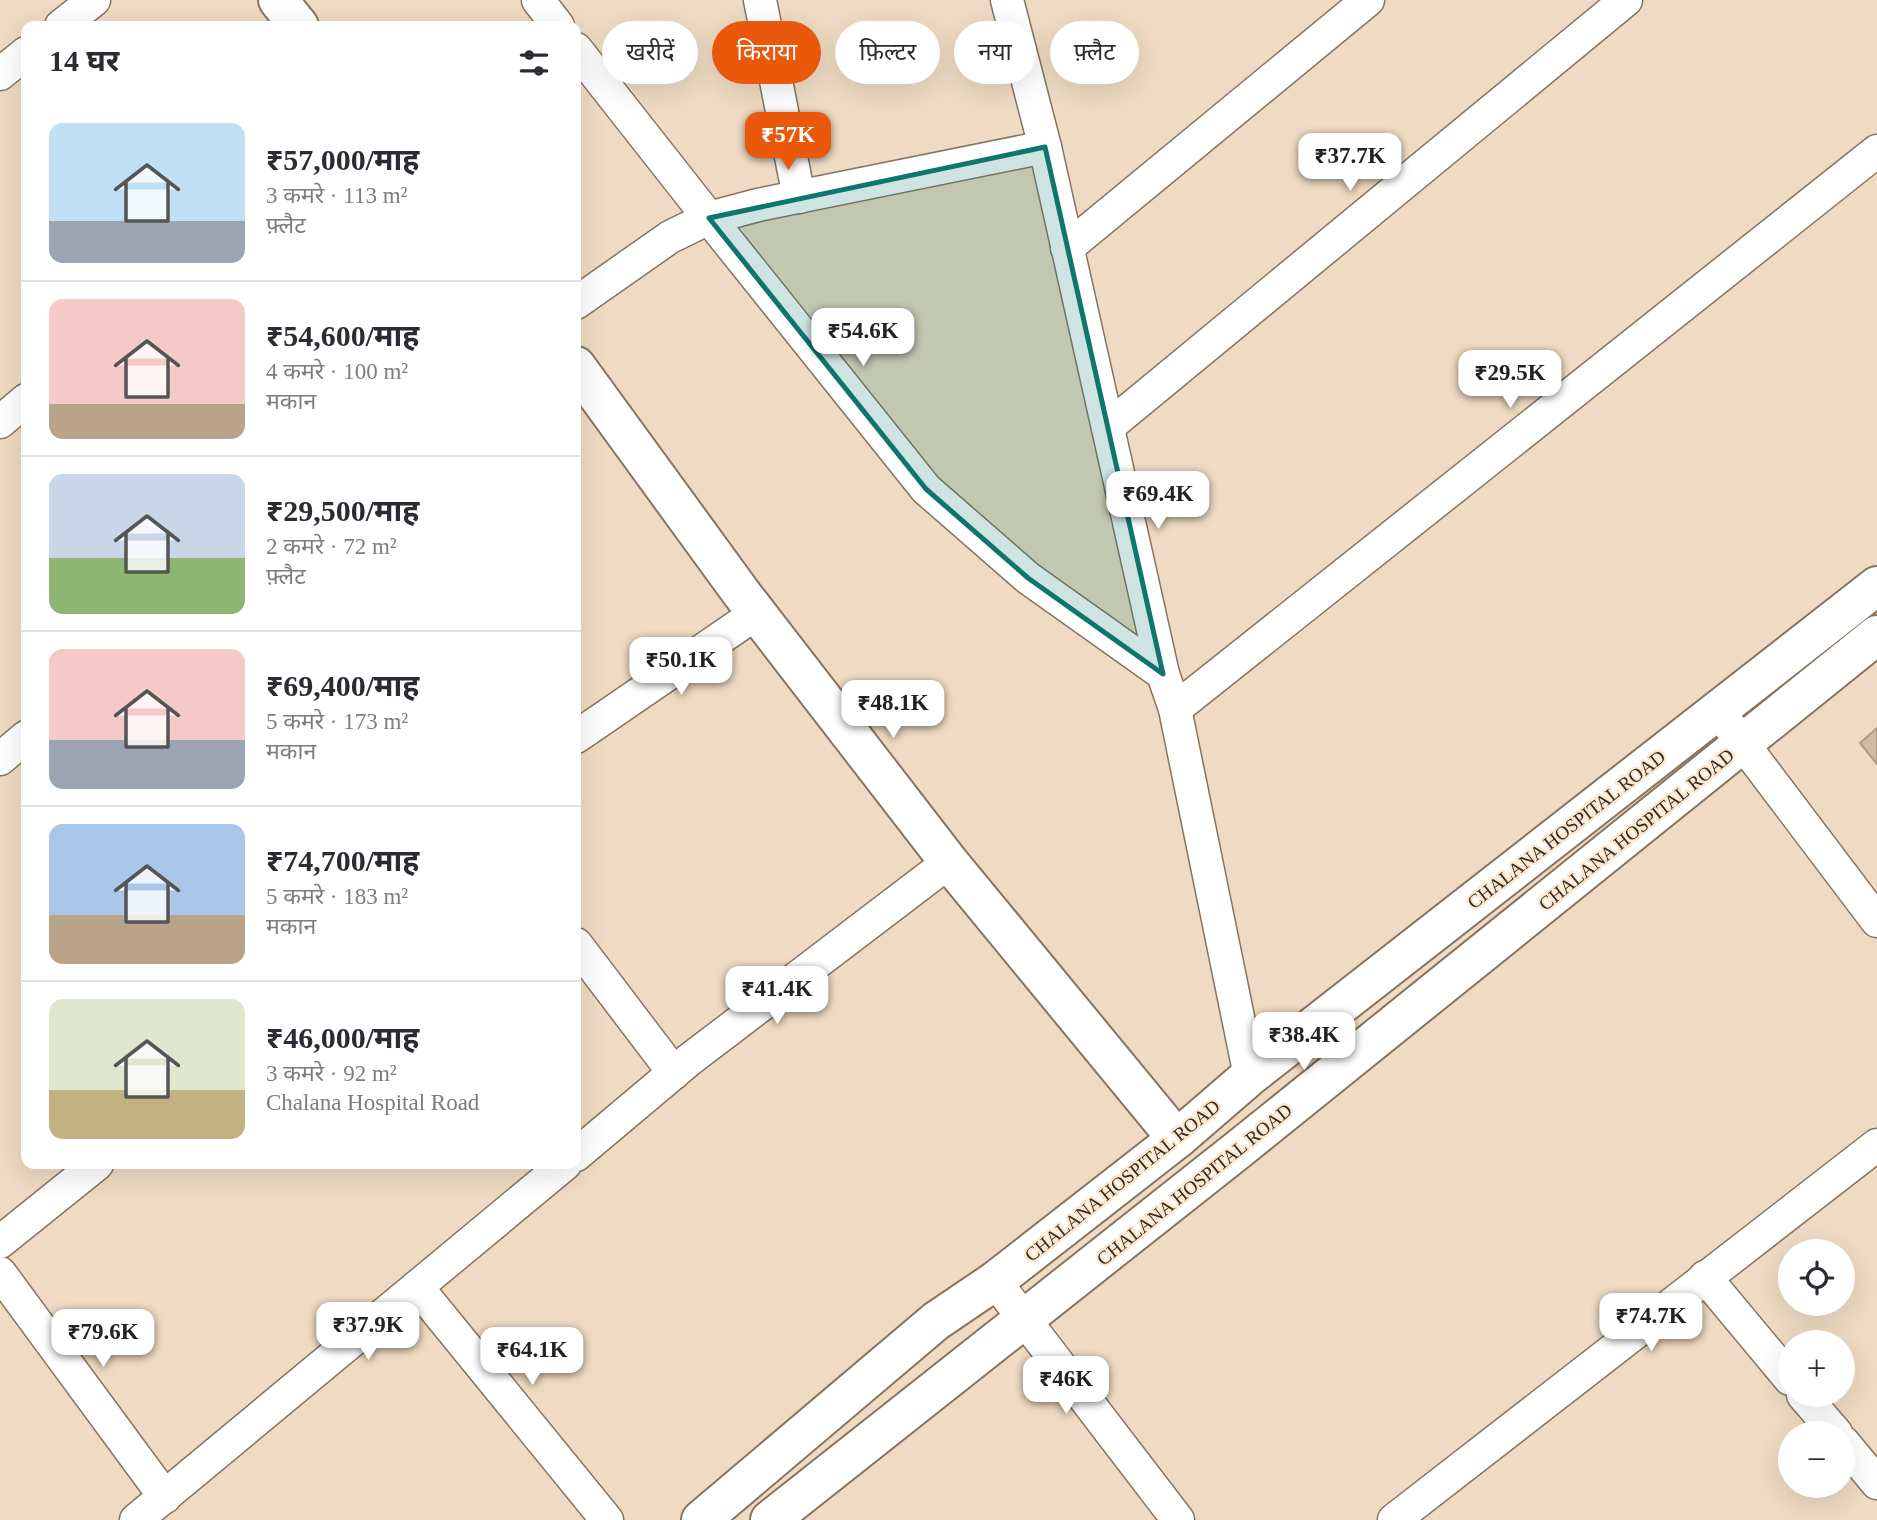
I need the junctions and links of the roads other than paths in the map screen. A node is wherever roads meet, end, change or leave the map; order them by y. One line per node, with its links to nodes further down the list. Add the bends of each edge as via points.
1 (94, 0): 8 (street)
2 (278, 0): 9 (street)
3 (538, 0): 10 (street)
4 (760, 0): 16 (street)
5 (1007, 0): 14 (street)
6 (1368, 0): 18 (street)
7 (1626, 0): 23 (street)
8 (67, 21)
9 (295, 21)
10 (554, 21)
11 (581, 55): 17 (street)
12 (21, 57): 13 (street)
13 (0, 74)
14 (1045, 148): 16 (street); 18 (street)
15 (1877, 151): 28 (street)
16 (799, 197): 17 (street)
17 (709, 218): 19 (street, via 670,237); 27 (street, via 926,489 1028,578)
18 (1067, 248): 23 (street)
19 (581, 299)
20 (581, 373): 25 (street)
21 (21, 404): 22 (street)
22 (0, 422)
23 (1108, 427): 27 (street)
24 (1877, 586): 29 (street, CHALANA HOSPITAL ROAD)
25 (757, 613): 30 (street); 34 (street)
26 (1877, 635): 32 (street, CHALANA HOSPITAL ROAD)
27 (1163, 674): 28 (street)
28 (1175, 709): 38 (street)
29 (1717, 711): 32 (street); 38 (street, CHALANA HOSPITAL ROAD)
30 (581, 734)
31 (21, 741): 33 (street)
32 (1743, 743): 35 (street); 49 (street, CHALANA HOSPITAL ROAD)
33 (0, 758)
34 (949, 862): 37 (street); 39 (street)
35 (1877, 921)
36 (581, 951): 37 (street)
37 (674, 1073): 41 (street)
38 (1250, 1076): 39 (street, CHALANA HOSPITAL ROAD)
39 (1177, 1139): 47 (street, CHALANA HOSPITAL ROAD)
40 (1877, 1146): 46 (street)
41 (581, 1151)
42 (91, 1169): 44 (street)
43 (559, 1169): 48 (street)
44 (0, 1242)
45 (0, 1273): 55 (street)
46 (1705, 1277): 50 (street); 61 (street)
47 (995, 1281): 49 (street); 58 (street, CHALANA HOSPITAL ROAD, via 936,1321)
48 (417, 1287): 55 (street); 57 (street)
49 (1024, 1319): 59 (street, CHALANA HOSPITAL ROAD); 60 (street)
50 (1778, 1365)
51 (1813, 1407): 52 (street)
52 (1826, 1421)
53 (1855, 1456): 54 (street)
54 (1877, 1483)
55 (164, 1497): 56 (street)
56 (136, 1520)
57 (607, 1520)
58 (701, 1520)
59 (770, 1520)
60 (1178, 1520)
61 (1394, 1520)

